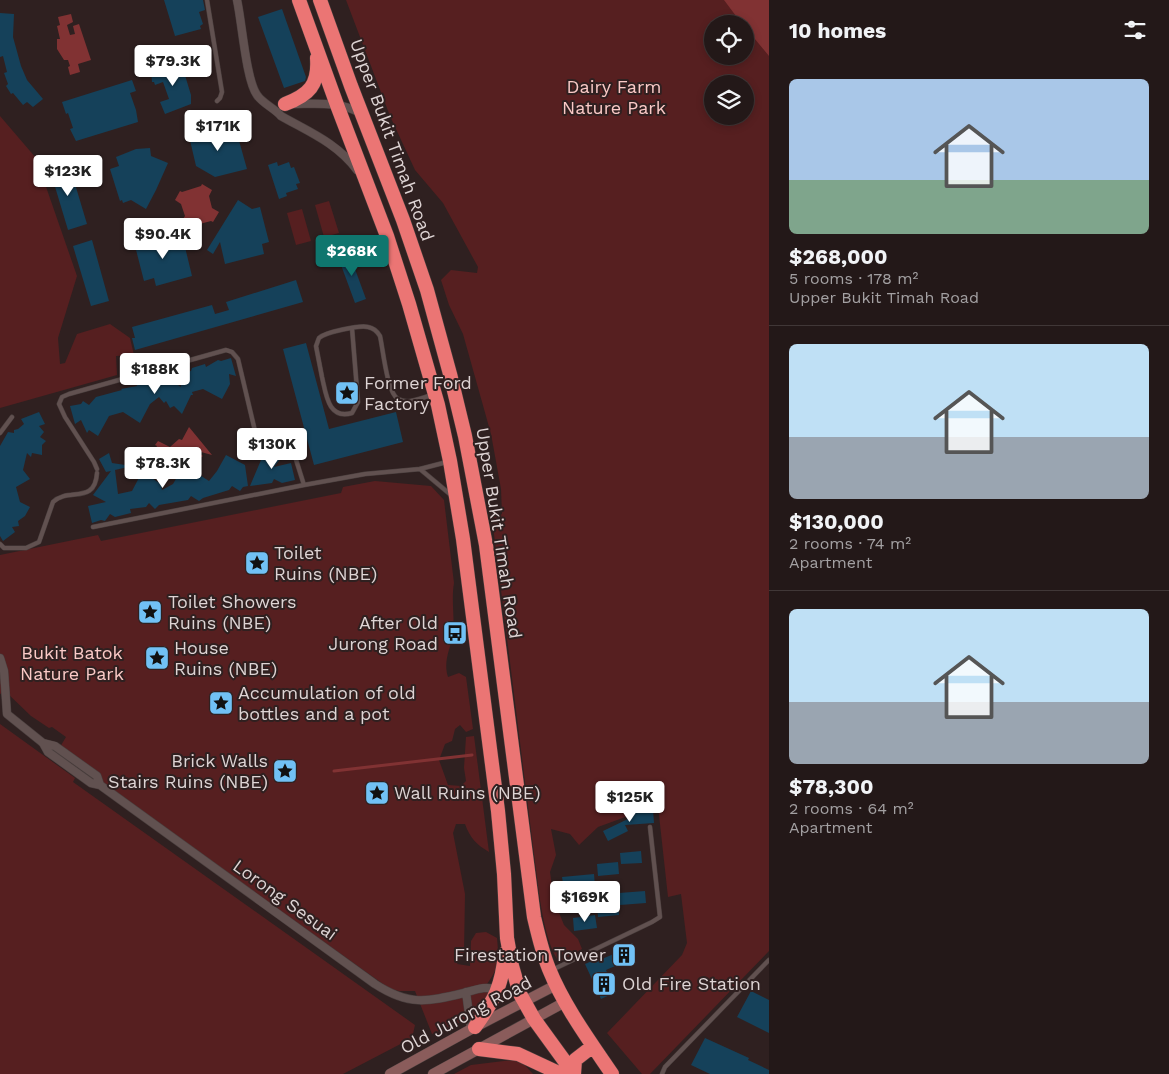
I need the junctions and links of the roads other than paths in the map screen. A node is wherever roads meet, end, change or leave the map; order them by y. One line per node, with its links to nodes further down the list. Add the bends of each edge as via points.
1 (207, 0): 7 (lane, via 222,92)
2 (237, 0): 9 (street, via 253,88 258,97)
3 (299, 0): 5 (highway, Upper Bukit Timah Road)
4 (321, 1): 5 (highway, via 320,23); 10 (highway, Upper Bukit Timah Road)
5 (310, 28): 6 (highway, Upper Bukit Timah Road)
6 (317, 50): 8 (highway, Upper Bukit Timah Road); 9 (highway, via 318,70 312,86 300,98)
7 (217, 101)
8 (337, 105): 9 (street); 10 (street); 11 (highway, Upper Bukit Timah Road)
9 (279, 106): 11 (street, via 280,116 336,147)
10 (361, 114): 12 (highway, Upper Bukit Timah Road)
11 (365, 181): 13 (highway, Upper Bukit Timah Road)
12 (403, 220): 13 (highway, via 394,222 392,227); 15 (highway, Upper Bukit Timah Road, via 427,290)
13 (394, 256): 16 (highway, Upper Bukit Timah Road)
14 (352, 328): 14 (lane, via 325,334 318,339 316,346 327,402 335,411 346,415 352,413 358,402); 16 (lane, via 369,327 380,336 391,392 398,400)
15 (450, 374): 16 (highway, via 441,376); 26 (highway, Upper Bukit Timah Road, via 486,545)
16 (436, 400): 19 (highway, Upper Bukit Timah Road)
17 (12, 417): 18 (lane)
18 (0, 434)
19 (450, 461): 20 (lane); 22 (highway, Upper Bukit Timah Road)
20 (420, 469): 21 (lane); 22 (lane)
21 (304, 484): 23 (lane); 24 (lane, via 292,447 255,431 238,358 226,350 62,398 59,404 65,417 94,462 97,483 83,495 58,497 52,502 39,542 26,548 4,548)
22 (456, 498): 27 (highway, Upper Bukit Timah Road)
23 (93, 527)
24 (0, 544)
25 (0, 658): 34 (street, Lorong Sesuai, via 7,714 43,743 55,746 97,776 100,785 389,994 410,1000 429,1000)
26 (503, 678): 27 (highway, via 500,688); 31 (highway, Upper Bukit Timah Road, via 534,917)
27 (483, 696): 29 (highway, Upper Bukit Timah Road, via 498,811)
28 (650, 827): 31 (lane, via 660,917)
29 (507, 938): 33 (highway, via 503,976); 35 (highway, Upper Bukit Timah Road)
30 (769, 960): 46 (lane)
31 (550, 971): 32 (highway, Upper Bukit Timah Road)
32 (556, 985): 35 (main road, Old Jurong Road); 36 (highway, Upper Bukit Timah Road)
33 (498, 990): 34 (street, Lorong Sesuai, via 483,988); 38 (highway)
34 (466, 992): 38 (street)
35 (524, 1002): 37 (highway, Upper Bukit Timah Road); 38 (main road, Old Jurong Road)
36 (565, 1002): 37 (main road, Old Jurong Road); 39 (highway, Upper Bukit Timah Road)
37 (534, 1020): 40 (main road, Old Jurong Road); 44 (highway, Upper Bukit Timah Road)
38 (473, 1028): 41 (main road, Old Jurong Road)
39 (593, 1046): 44 (highway, via 576,1060); 45 (highway, Upper Bukit Timah Road)
40 (479, 1049): 42 (main road, Old Jurong Road); 43 (highway, via 518,1054)
41 (390, 1074)
42 (433, 1074)
43 (561, 1074)
44 (574, 1074)
45 (612, 1074)
46 (662, 1074)

